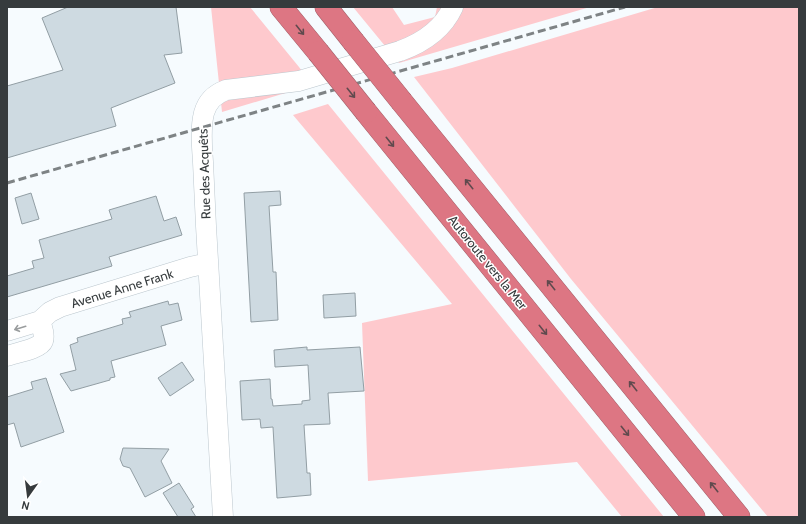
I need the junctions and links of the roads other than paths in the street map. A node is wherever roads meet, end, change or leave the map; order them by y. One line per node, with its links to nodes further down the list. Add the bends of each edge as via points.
1 (281, 7): 9 (highway, Autoroute vers la Mer, one-way to 9, bridge)
2 (326, 7): 10 (highway, one-way to 2, bridge)
3 (453, 7): 4 (street, Rue des Acquêts, via 438,28 412,47 310,78 233,89 214,96 205,110 202,128)
4 (208, 263): 5 (street, Avenue Anne Frank, via 60,307); 8 (street, Rue des Acquêts)
5 (40, 321): 6 (street, Avenue Anne Frank, one-way to 6); 7 (street, via 44,335 41,344)
6 (7, 331)
7 (7, 356)
8 (223, 517)
9 (694, 517)
10 (739, 517)

